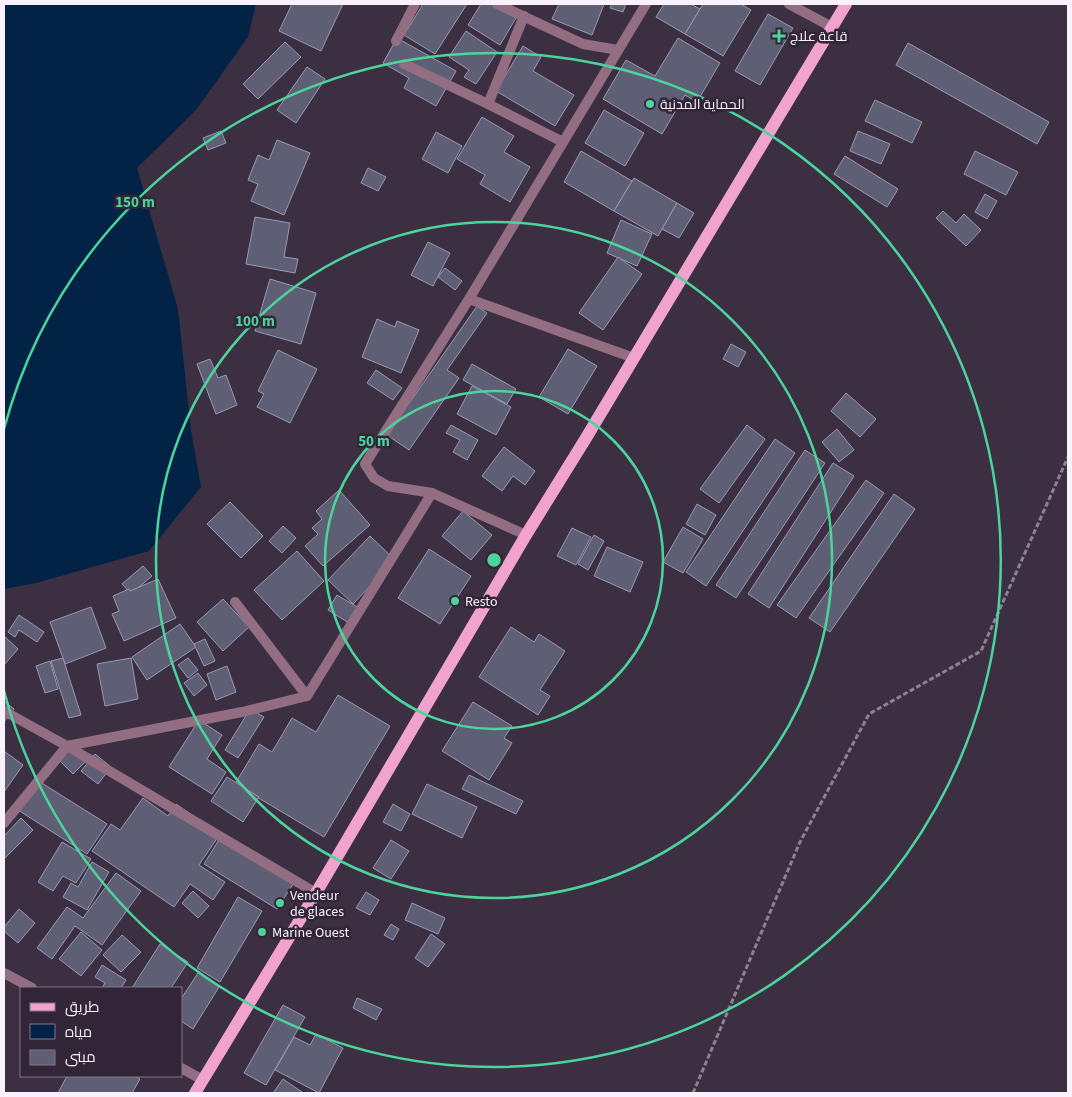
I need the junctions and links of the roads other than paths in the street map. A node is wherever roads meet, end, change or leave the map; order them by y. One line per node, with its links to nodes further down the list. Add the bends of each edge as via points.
1 (415, 4): 8 (street)
2 (498, 4): 6 (street)
3 (646, 4): 9 (street)
4 (788, 4): 7 (street)
5 (846, 4): 7 (main road)
6 (524, 16): 9 (street, via 583,44); 11 (street)
7 (832, 27): 14 (main road)
8 (396, 41)
9 (618, 50): 12 (street)
10 (404, 64): 11 (street)
11 (488, 104): 12 (street)
12 (563, 142): 13 (street)
13 (469, 299): 14 (street); 15 (street, via 365,464 374,478 388,486)
14 (634, 358): 16 (main road)
15 (432, 493): 16 (street); 18 (street)
16 (526, 535): 22 (main road)
17 (235, 602): 18 (street)
18 (308, 696): 20 (street)
19 (4, 711): 20 (street)
20 (67, 746): 21 (street); 22 (street)
21 (4, 823)
22 (316, 892): 26 (main road)
23 (4, 973): 24 (street)
24 (30, 987)
25 (182, 1069): 26 (street)
26 (203, 1080): 27 (main road)
27 (195, 1093)

